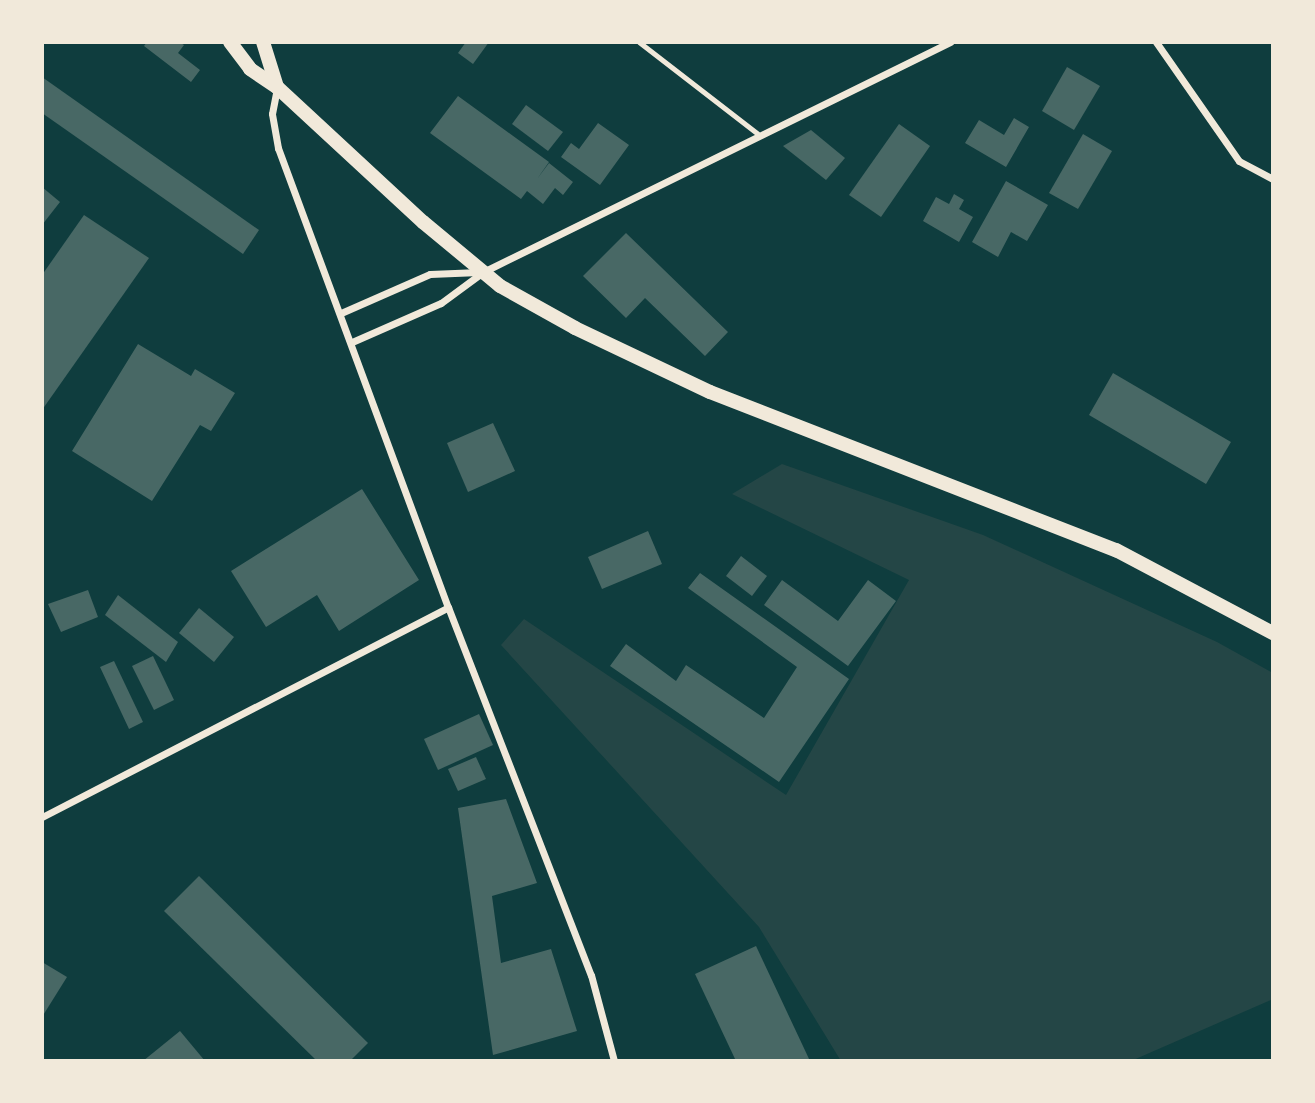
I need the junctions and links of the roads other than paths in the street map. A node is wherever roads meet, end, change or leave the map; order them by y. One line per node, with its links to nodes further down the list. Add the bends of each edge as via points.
1 (230, 42): 7 (main road, via 250,69)
2 (263, 42): 7 (main road)
3 (639, 42): 8 (lane)
4 (950, 42): 6 (street)
5 (1156, 42): 9 (street, via 1239,161)
6 (933, 45): 8 (street)
7 (277, 87): 10 (main road); 11 (street, via 272,114 278,148)
8 (758, 134): 10 (street)
9 (1273, 179)
10 (483, 272): 11 (street, via 430,274); 12 (street, via 441,303); 14 (main road, via 575,328 665,372 1116,550)
11 (341, 313): 12 (street)
12 (352, 342): 13 (street)
13 (447, 607): 15 (street); 16 (street, via 590,975)
14 (1273, 633)
15 (42, 817)
16 (614, 1061)

